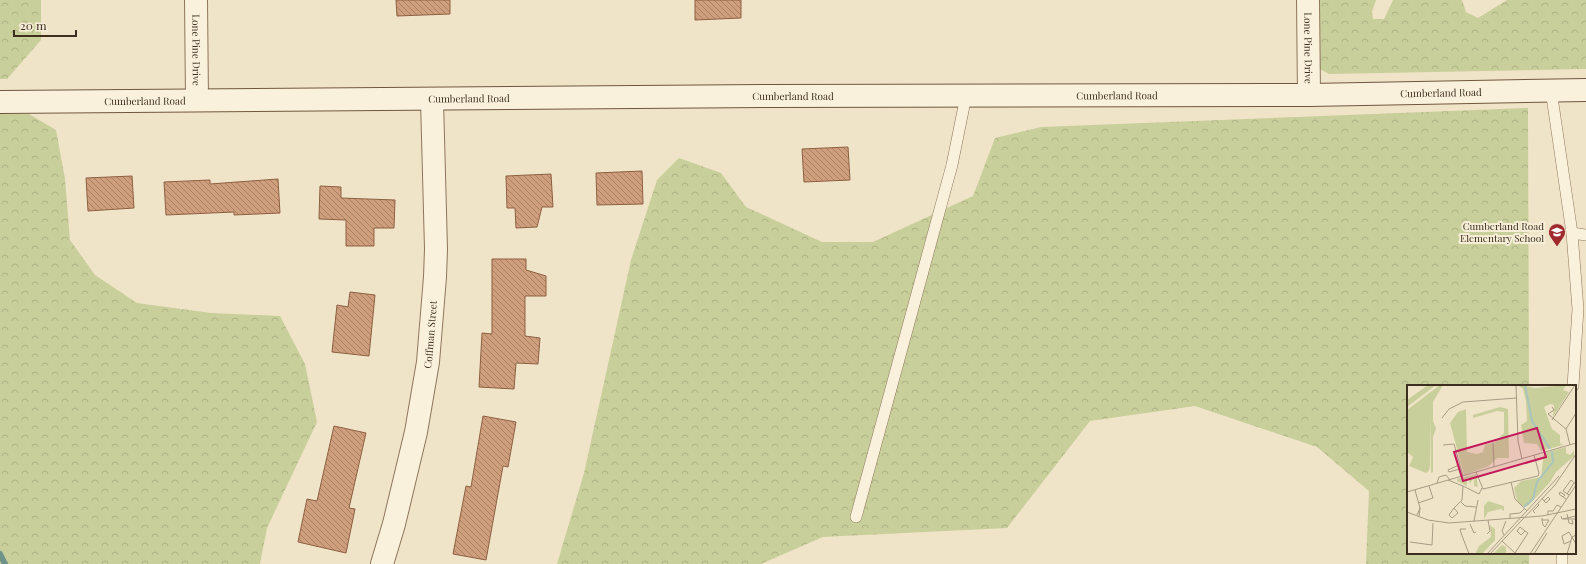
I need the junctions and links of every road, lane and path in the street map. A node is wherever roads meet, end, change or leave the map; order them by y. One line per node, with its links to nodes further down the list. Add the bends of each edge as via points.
1 (196, 0): 7 (main road, Lone Pine Drive)
2 (1308, 0): 5 (main road, Lone Pine Drive)
3 (1551, 90): 4 (main road, Cumberland Road); 5 (main road, Cumberland Road); 10 (lane)
4 (1586, 90)
5 (1309, 95): 6 (main road, Cumberland Road)
6 (966, 96): 8 (main road, Cumberland Road); 14 (lane, via 952,164)
7 (196, 100): 8 (main road, Cumberland Road); 9 (main road, Cumberland Road)
8 (432, 100): 15 (main road, Coffman Street, via 436,278 428,362 416,432)
9 (0, 102)
10 (1572, 233): 11 (lane); 12 (lane)
11 (1586, 235)
12 (1582, 310): 13 (lane)
13 (1573, 385)
14 (856, 517)
15 (382, 564)

